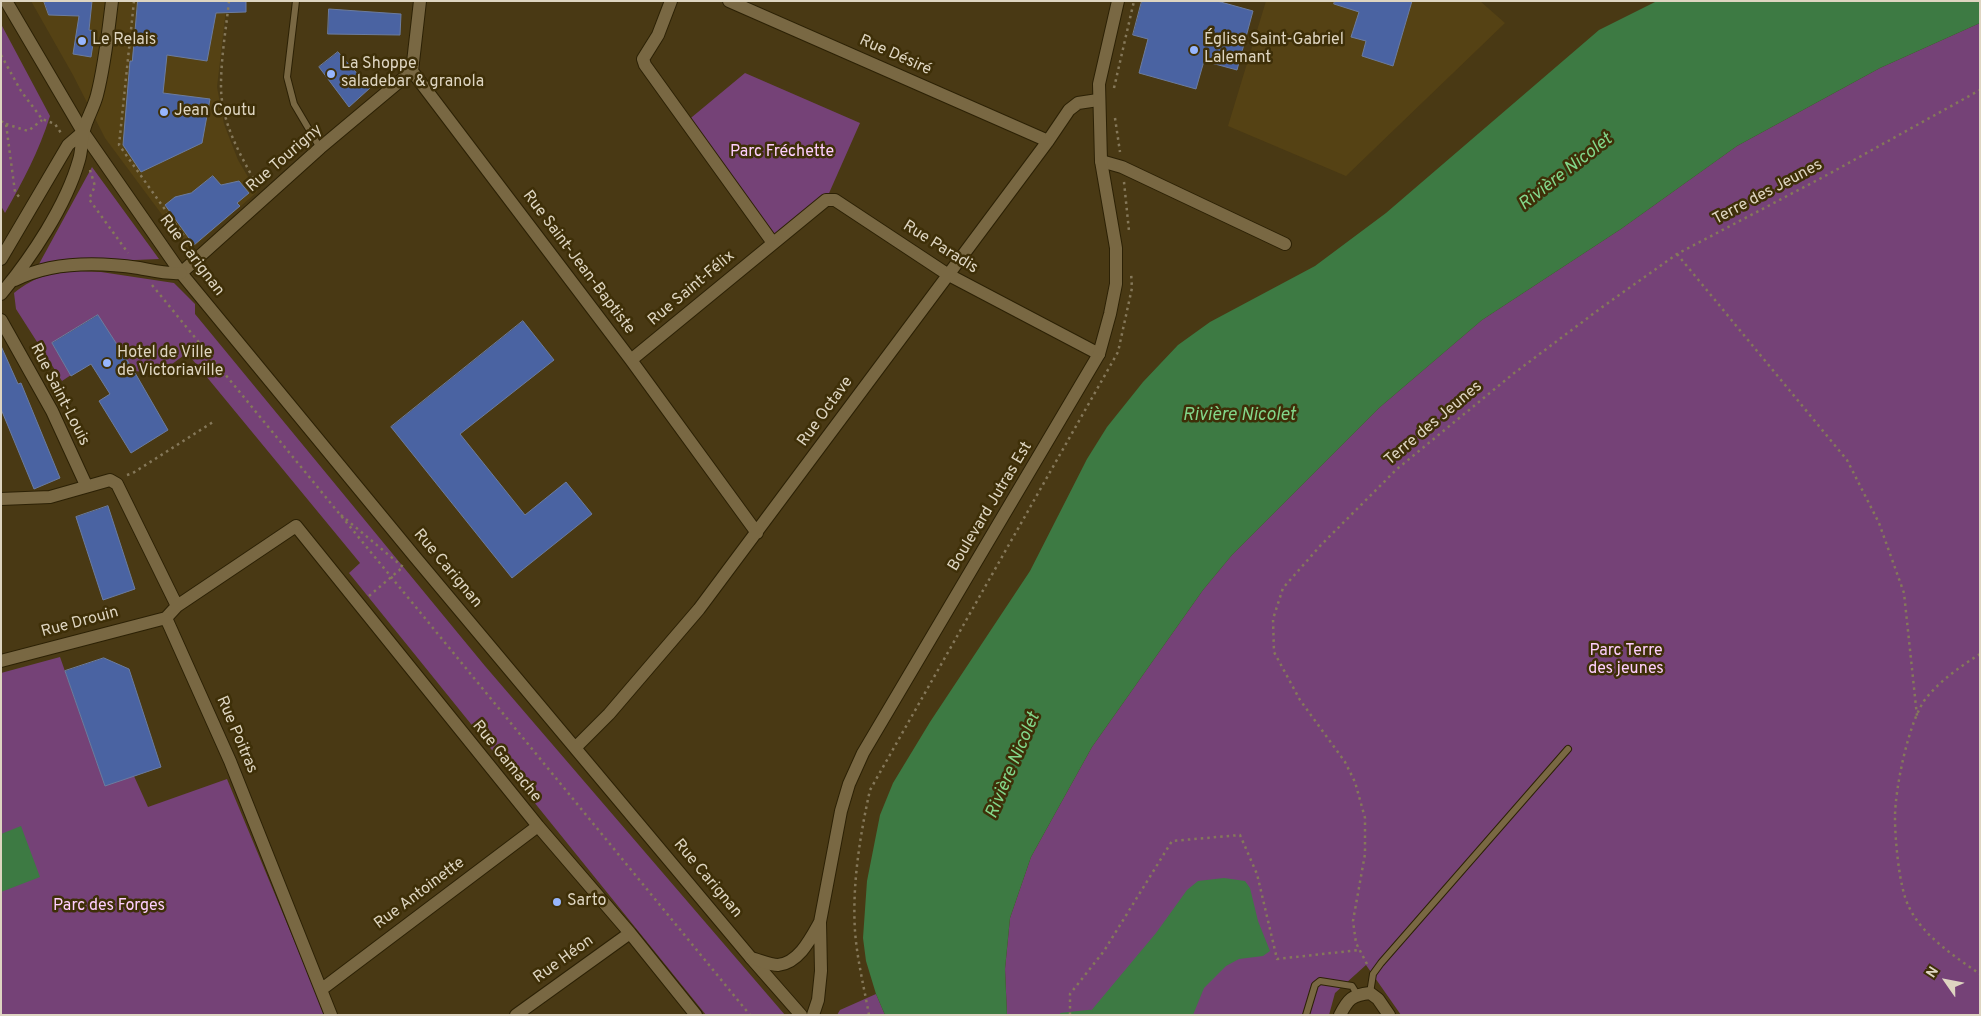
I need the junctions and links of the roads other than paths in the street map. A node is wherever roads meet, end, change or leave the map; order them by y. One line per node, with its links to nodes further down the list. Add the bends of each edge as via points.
1 (6, 1): 11 (street, Rue Carignan)
2 (112, 1): 11 (street, via 104,63)
3 (296, 1): 13 (lane, via 287,77 294,104)
4 (420, 1): 9 (street)
5 (671, 1): 15 (street, via 658,35 643,59 645,65)
6 (729, 1): 8 (street, Rue Désiré)
7 (1118, 1): 10 (street, Boulevard Jutras Est)
8 (748, 5): 12 (street, Rue Désiré)
9 (412, 71): 13 (street, Rue Tourigny); 24 (street, Rue Saint-Jean-Baptiste)
10 (1098, 100): 12 (street, Rue Octave, via 1078,103 1069,110); 14 (street, Boulevard Jutras Est)
11 (83, 132): 17 (street, via 68,145); 18 (street, Rue Carignan); 20 (street, via 80,159 65,196)
12 (1048, 140): 19 (street, Rue Octave)
13 (320, 148): 18 (street, Rue Tourigny)
14 (1101, 161): 16 (street, via 1122,167); 23 (street, Boulevard Jutras Est, via 1116,248 1116,284)
15 (773, 243): 19 (street, Rue Paradis, via 826,200 836,200); 24 (street, Rue Saint-Félix)
16 (1285, 244)
17 (1, 259)
18 (181, 273): 20 (street, via 68,264 33,271); 31 (street, Rue Carignan)
19 (947, 274): 23 (street, Rue Paradis); 27 (street, Rue Octave)
20 (12, 281): 21 (street)
21 (1, 294)
22 (1, 320): 25 (street, Rue Saint-Louis, via 52,411)
23 (1099, 354): 34 (street, Boulevard Jutras Est, via 856,768 841,811)
24 (631, 360): 27 (street, Rue Saint-Jean-Baptiste)
25 (86, 486): 26 (street, via 50,497); 28 (street, via 110,480 116,484)
26 (1, 499)
27 (757, 533): 31 (street, Rue Octave, via 656,660)
28 (177, 606): 29 (street); 33 (street, Rue Gamache, via 296,526)
29 (166, 618): 30 (street, Rue Drouin); 37 (street, Rue Poitras, via 230,761)
30 (1, 660)
31 (576, 747): 36 (street, Rue Carignan)
32 (1568, 749): 38 (lane, via 1373,974)
33 (538, 826): 35 (street, Rue Gamache); 37 (street, Rue Antoinette)
34 (820, 922): 36 (street, via 795,958 777,965); 44 (street, Boulevard Jutras Est, via 821,971)
35 (630, 932): 41 (street, Rue Héon); 42 (street, Rue Gamache)
36 (751, 958): 43 (street, Rue Carignan)
37 (322, 989): 40 (street, Rue Poitras)
38 (1370, 993): 39 (street); 47 (street)
39 (1357, 994): 45 (lane, via 1352,986 1320,981 1315,985); 46 (street)
40 (332, 1015)
41 (516, 1015)
42 (696, 1015)
43 (801, 1015)
44 (813, 1015)
45 (1306, 1015)
46 (1340, 1015)
47 (1388, 1015)

